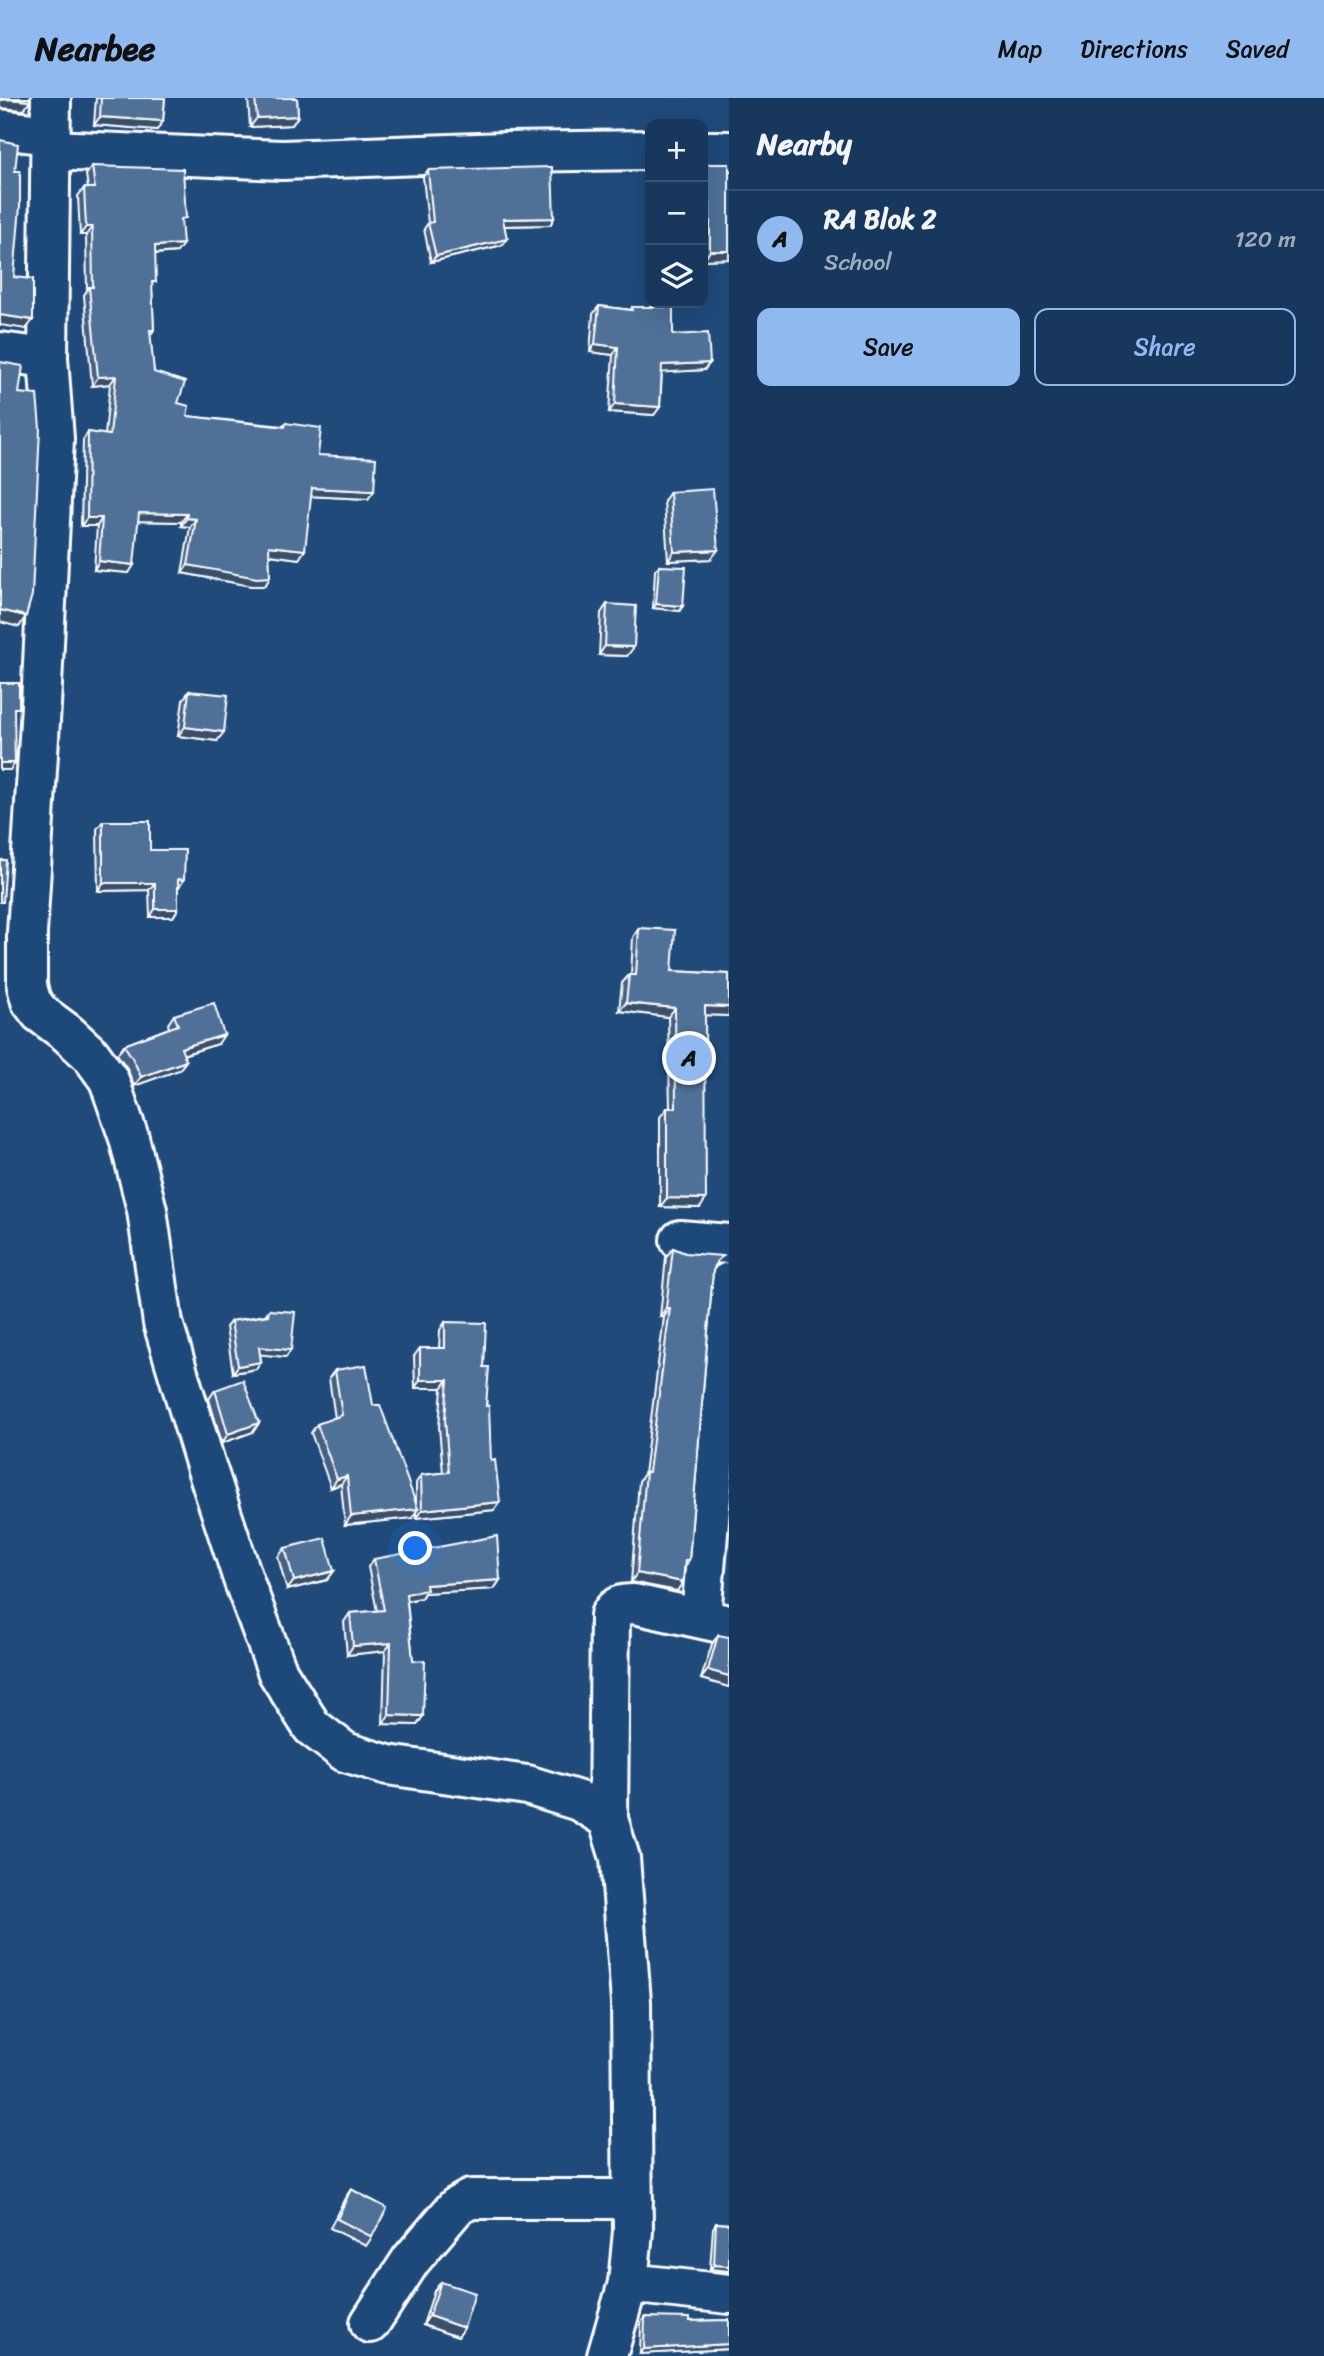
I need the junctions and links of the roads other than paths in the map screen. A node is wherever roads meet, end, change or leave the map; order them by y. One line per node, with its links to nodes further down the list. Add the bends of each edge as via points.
1 (50, 127): 2 (street); 3 (street, via 282,160); 7 (street)
2 (0, 129)
3 (645, 150)
4 (708, 151): 5 (street)
5 (729, 151)
6 (0, 352): 7 (street)
7 (48, 358): 12 (street, via 54,439 27,986 40,1013 91,1055 109,1080 147,1210 163,1323 243,1579 278,1672 312,1727 345,1752 388,1765 527,1785 579,1801)
8 (680, 1240): 9 (street)
9 (729, 1244)
10 (729, 1282): 11 (street)
11 (715, 1621): 12 (street, via 624,1604 614,1607 610,1615)
12 (608, 1819): 13 (street, via 620,1858 632,2002)
13 (633, 2199): 14 (street); 16 (street, via 462,2202 411,2260)
14 (628, 2283): 15 (street); 17 (street)
15 (729, 2294)
16 (370, 2323)
17 (607, 2356)

